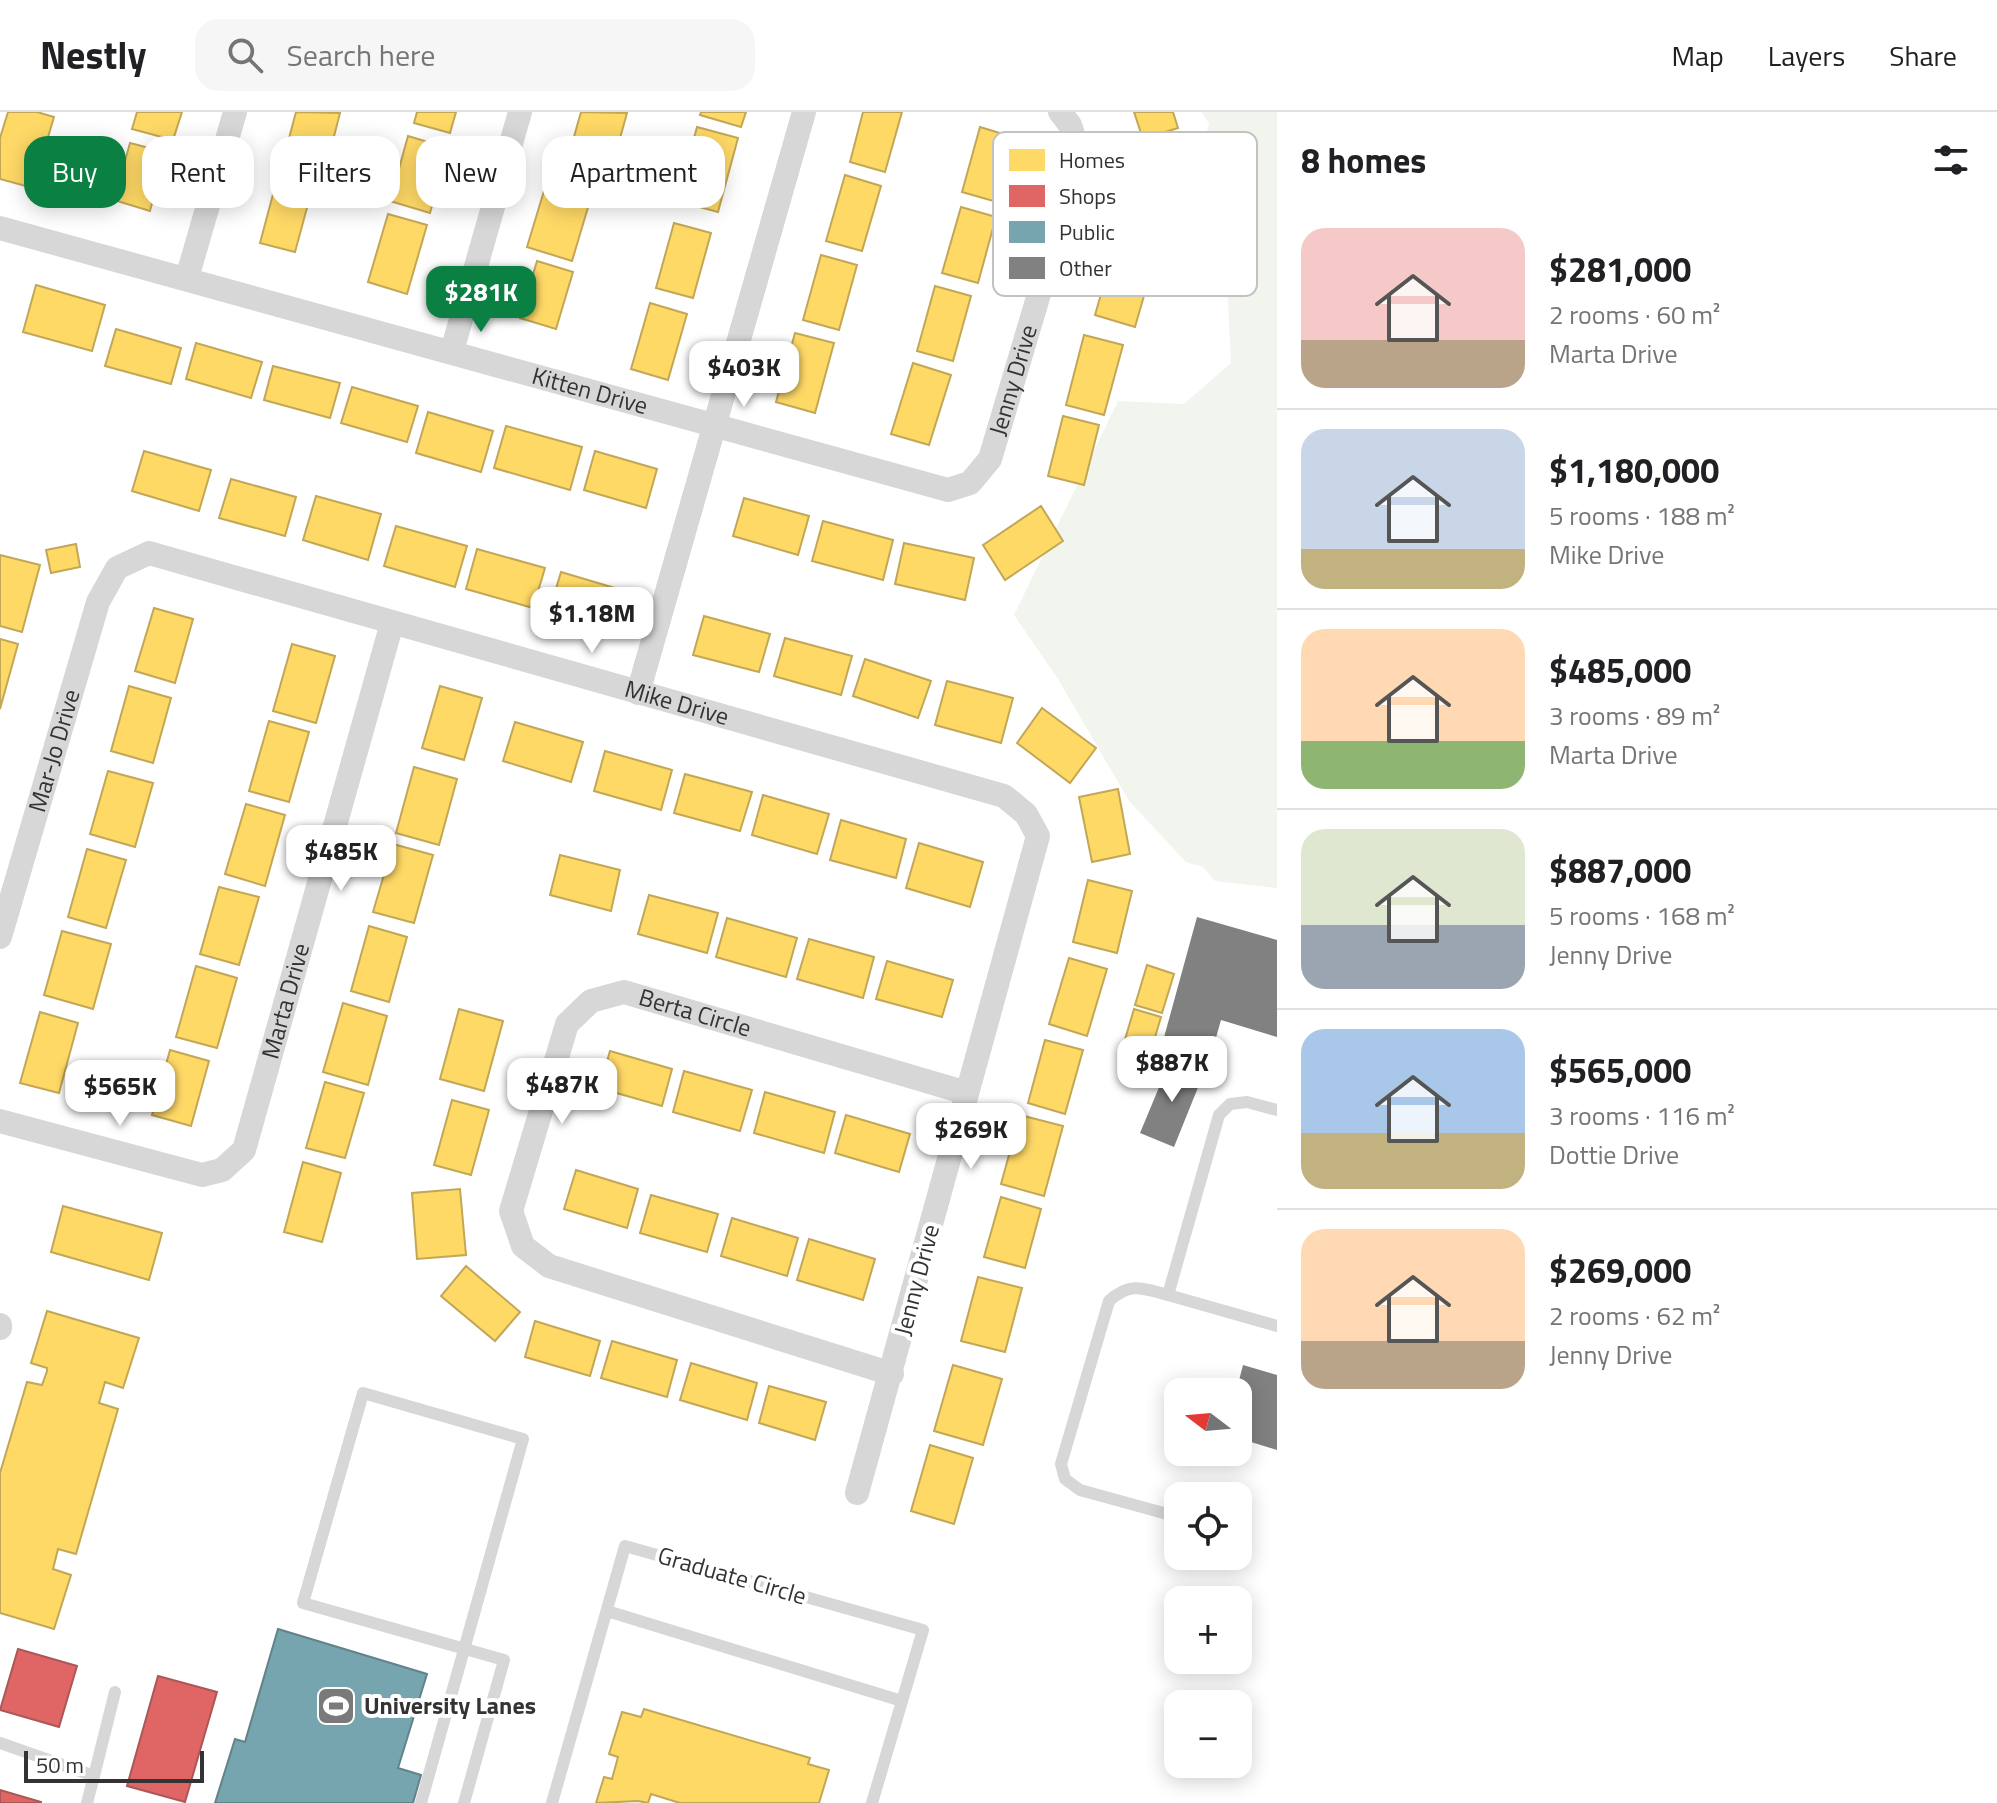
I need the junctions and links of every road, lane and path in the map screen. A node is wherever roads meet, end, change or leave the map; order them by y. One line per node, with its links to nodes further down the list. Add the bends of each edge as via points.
1 (235, 112): 7 (street)
2 (520, 112): 9 (street)
3 (804, 112): 10 (street)
4 (1060, 112): 5 (street, Jenny Drive)
5 (1072, 132)
6 (0, 228): 7 (street, Kitten Drive)
7 (187, 278): 9 (street, Kitten Drive)
8 (1038, 296): 11 (street, Jenny Drive, via 990,459 970,483)
9 (452, 351): 10 (street, Kitten Drive)
10 (714, 426): 11 (street, Kitten Drive); 14 (street)
11 (948, 490)
12 (117, 568): 13 (street, Mike Drive, via 149,553); 16 (street, Mar-Jo Drive, via 98,602)
13 (392, 623): 14 (street, Mike Drive); 19 (street, Marta Drive, via 244,1150 222,1170 202,1175)
14 (638, 693): 15 (street, Mike Drive, via 1004,796 1026,814)
15 (1038, 836): 17 (street, Jenny Drive)
16 (0, 937)
17 (967, 1093): 22 (street, Jenny Drive); 22 (street, Berta Circle, via 624,992 591,1001 567,1024 511,1211 523,1246 549,1266)
18 (1277, 1110): 20 (lane, via 1247,1102 1230,1104 1219,1115)
19 (0, 1121)
20 (1168, 1295): 21 (lane); 24 (lane, via 1138,1287 1121,1290 1109,1301 1061,1464 1065,1479 1080,1490)
21 (1277, 1326)
22 (892, 1374): 23 (street, Jenny Drive)
23 (857, 1493)
24 (1164, 1513)
25 (607, 1611): 28 (lane); 28 (lane, Graduate Circle, via 625,1546 923,1630); 34 (lane, Graduate Circle)
26 (465, 1650): 26 (lane, via 303,1603 363,1393 523,1439); 32 (lane); 33 (lane, via 504,1660)
27 (115, 1692): 30 (lane)
28 (902, 1701): 35 (lane, Graduate Circle)
29 (0, 1743): 30 (lane)
30 (94, 1776): 31 (lane)
31 (87, 1803)
32 (421, 1803)
33 (464, 1803)
34 (552, 1803)
35 (872, 1803)

